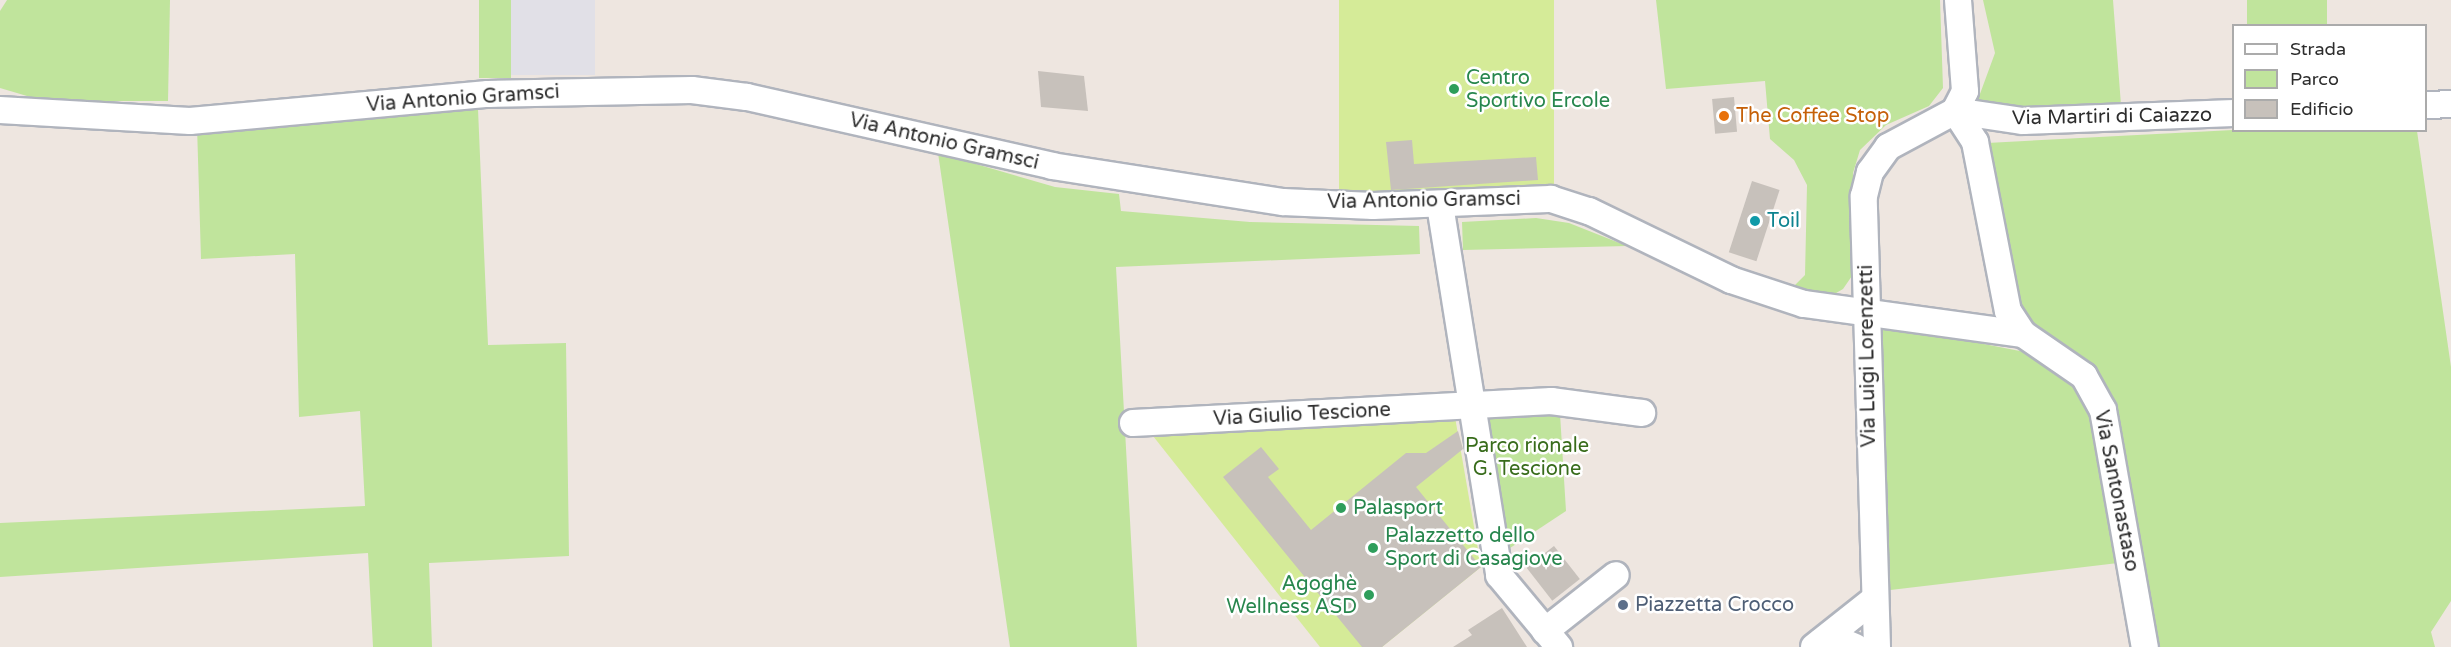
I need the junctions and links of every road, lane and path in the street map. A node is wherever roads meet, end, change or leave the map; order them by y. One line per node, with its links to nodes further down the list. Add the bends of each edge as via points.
1 (1958, 0): 5 (street, via 1965,92)
2 (2451, 104): 3 (street)
3 (2427, 105)
4 (0, 110): 7 (street, Via Antonio Gramsci, via 190,121 488,94 692,90 1149,182 1283,202)
5 (1955, 111): 6 (street, Via Martiri di Caiazzo, via 2023,121); 8 (street, Via Luigi Lorenzetti, via 1887,147 1870,172 1864,196); 9 (street, Via Santonastaso, via 1975,142 2008,311)
6 (2232, 113)
7 (1440, 205): 8 (street, Via Antonio Gramsci, via 1551,199 1589,211 1731,280 1804,304); 10 (street)
8 (1866, 314): 9 (street, Via Santonastaso); 14 (street, Via Luigi Lorenzetti)
9 (2023, 334): 19 (street, Via Santonastaso, via 2085,376 2103,410)
10 (1470, 407): 11 (street, Via Giulio Tescione, via 1551,401); 12 (street, Via Giulio Tescione); 15 (street, via 1499,575)
11 (1642, 413)
12 (1133, 423)
13 (1616, 575): 15 (street)
14 (1873, 600): 16 (street); 18 (street, Via Luigi Lorenzetti)
15 (1552, 639)
16 (1817, 644): 17 (street, via 1834,638)
17 (1855, 647)
18 (1877, 647)
19 (2145, 647)

